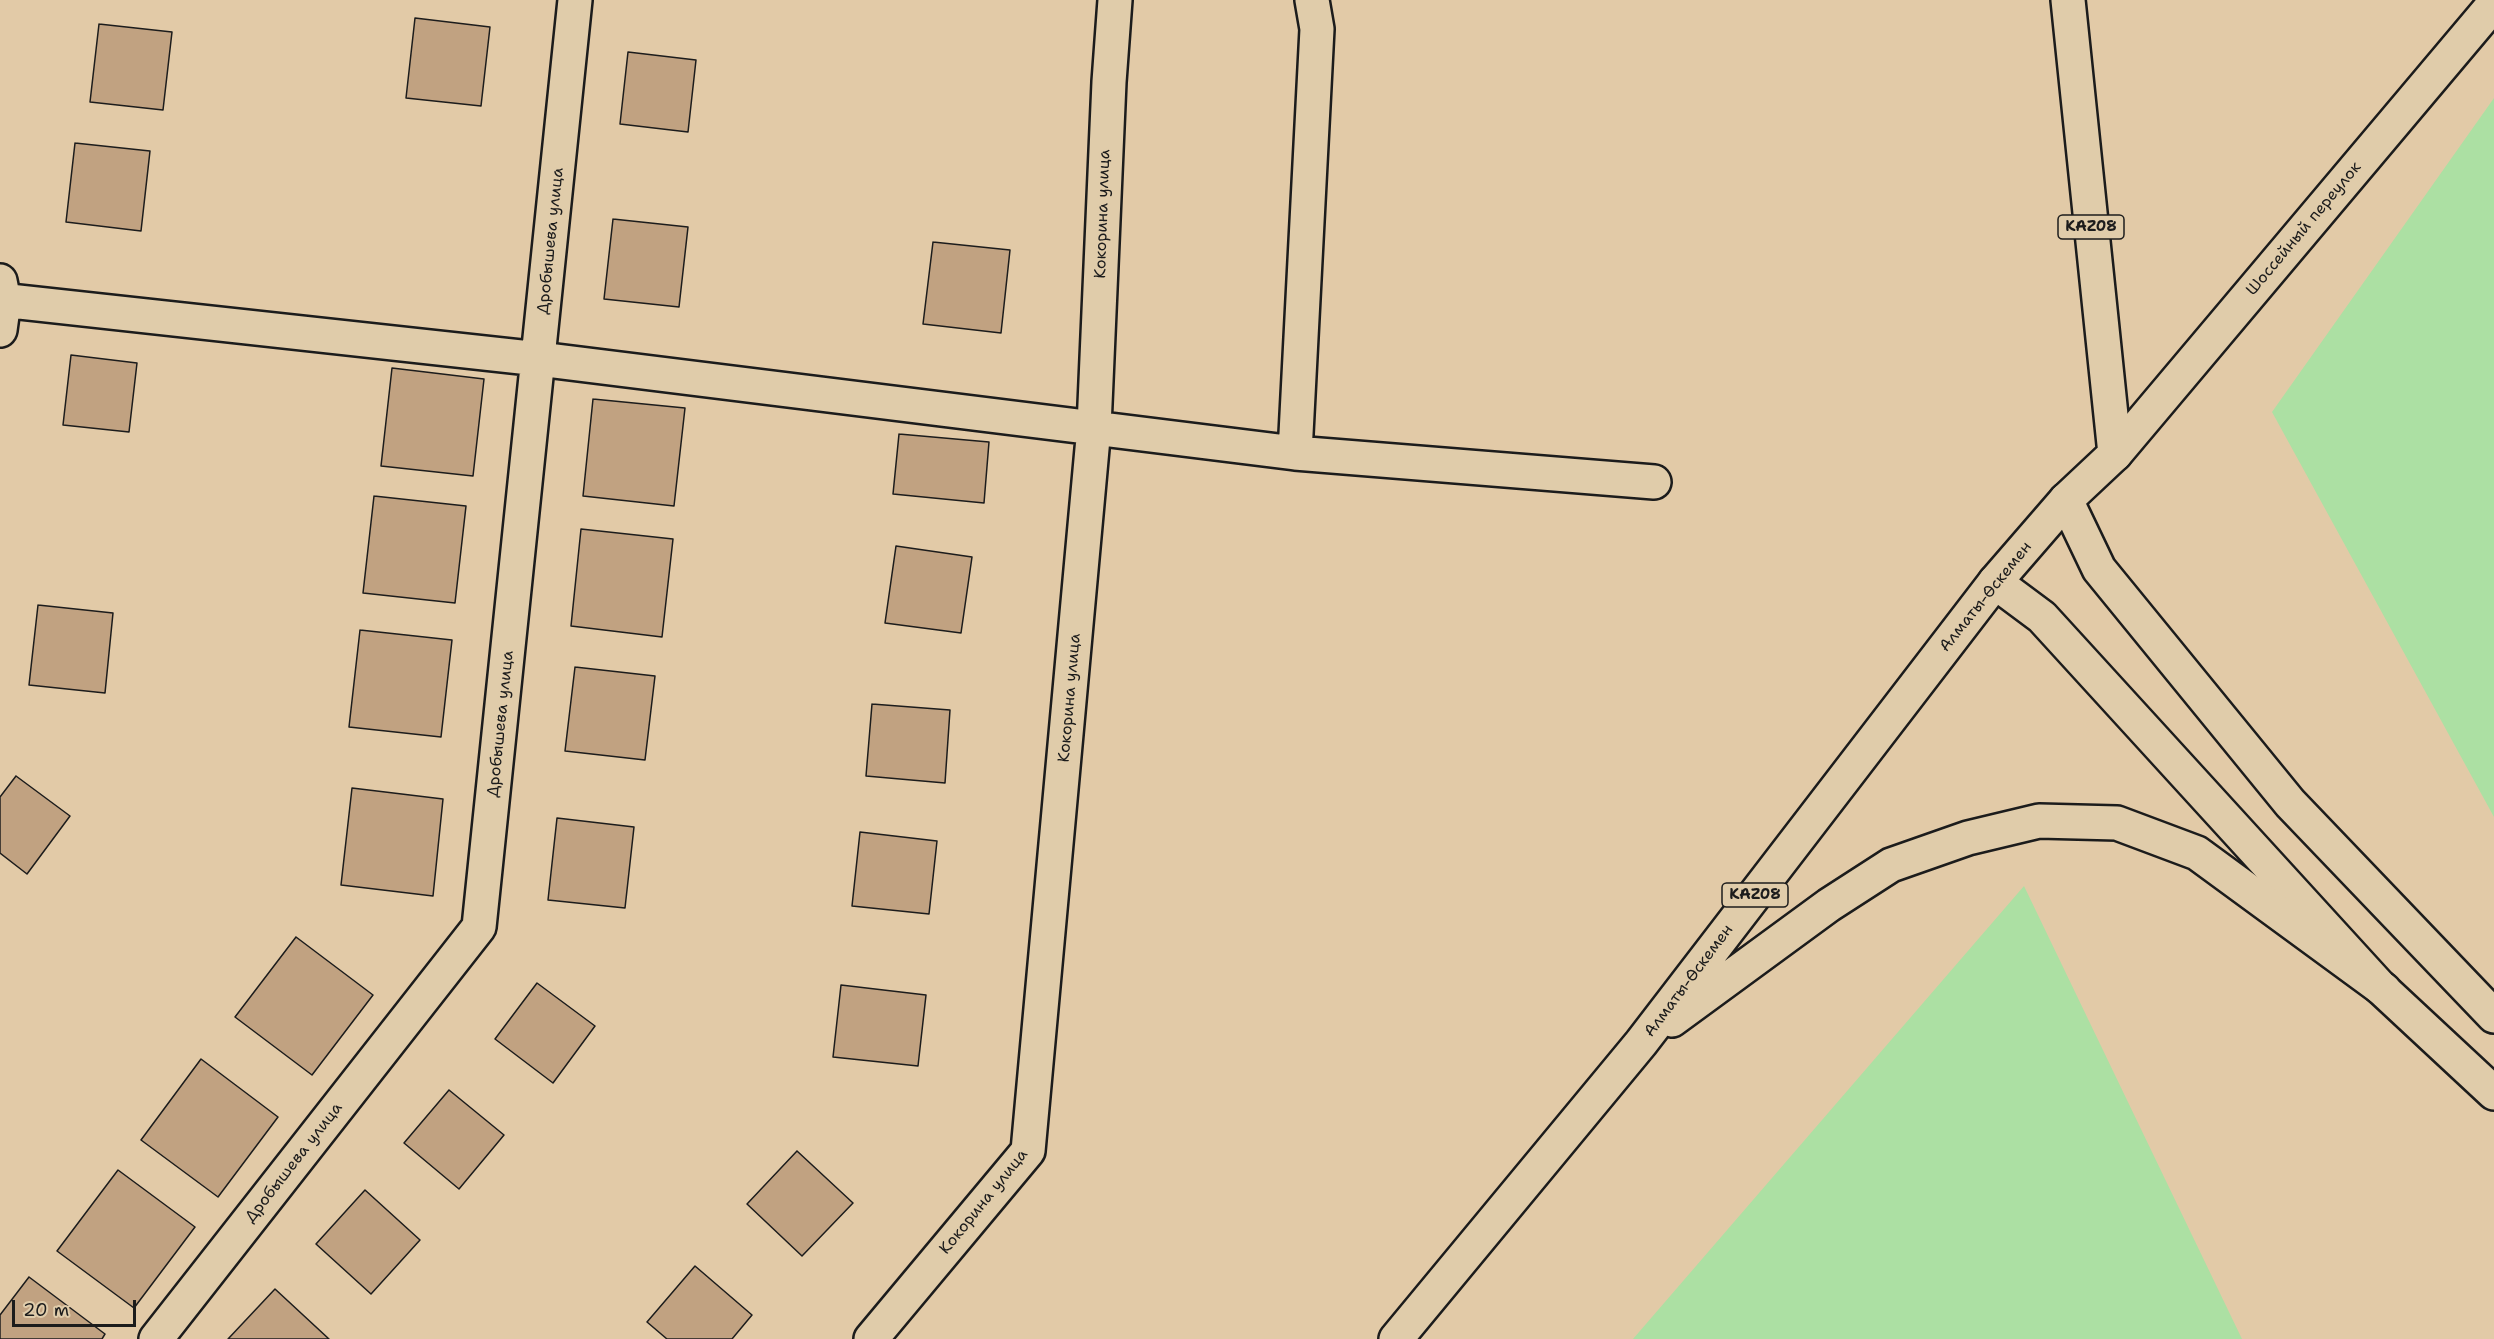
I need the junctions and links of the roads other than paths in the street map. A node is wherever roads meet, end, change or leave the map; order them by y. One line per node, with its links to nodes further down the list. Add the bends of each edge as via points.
1 (575, 0): 7 (main road, Дробышева улица)
2 (1115, 0): 8 (main road, Кокорина улица)
3 (1312, 0): 9 (main road, via 1317,29)
4 (2068, 0): 10 (main road, KAZ08)
5 (2494, 4): 10 (main road, Шоссейный переулок)
6 (1, 303): 7 (main road)
7 (539, 359): 8 (main road); 18 (main road, Дробышева улица, via 479,927)
8 (1094, 427): 9 (main road); 19 (main road, Кокорина улица, via 1029,1151)
9 (1295, 453): 11 (main road)
10 (2115, 454): 12 (main road, Алматы-Өскемен / KAZ08)
11 (1654, 482)
12 (2066, 500): 13 (main road, Алматы-Өскемен / KAZ08); 15 (main road, via 2099,569 2290,803)
13 (1995, 582): 14 (main road, via 2042,617); 16 (main road, Алматы-Өскемен / KAZ08)
14 (2384, 990): 16 (main road, via 2197,853 2117,823 2039,820 1968,838 1891,865 1829,905); 17 (main road)
15 (2494, 1016)
16 (1641, 1043): 20 (main road, Алматы-Өскемен / KAZ08)
17 (2494, 1093)
18 (156, 1339)
19 (871, 1339)
20 (1396, 1339)

